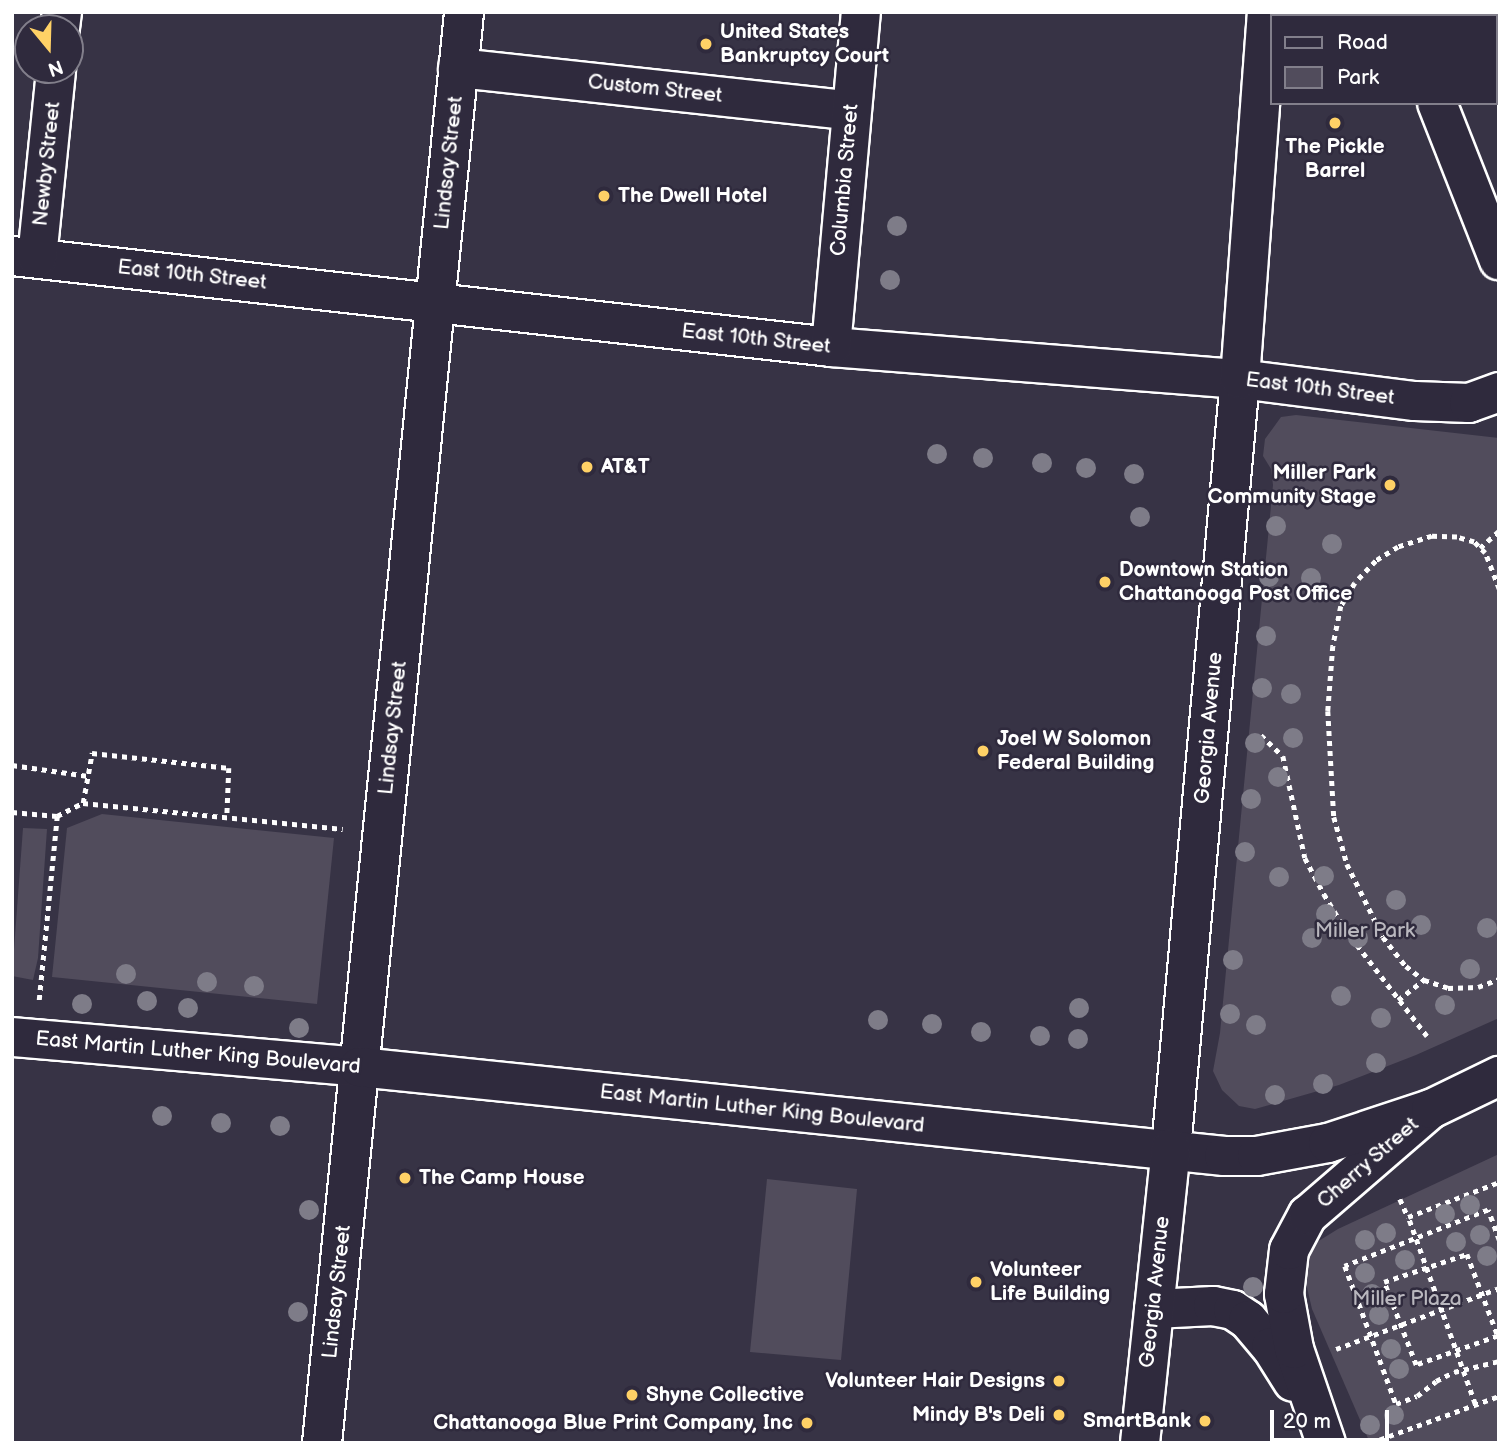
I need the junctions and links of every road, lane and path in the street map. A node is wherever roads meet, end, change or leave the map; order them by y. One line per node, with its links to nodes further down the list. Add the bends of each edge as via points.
1 (464, 12): 4 (street, Lindsay Street)
2 (861, 12): 7 (street, Columbia Street)
3 (1267, 12): 12 (street, Georgia Avenue)
4 (458, 68): 7 (street, Custom Street); 10 (street, Lindsay Street)
5 (54, 84): 8 (street, Newby Street)
6 (1438, 105): 9 (street)
7 (851, 111): 11 (street, Columbia Street)
8 (25, 257): 10 (street, East 10th Street)
9 (1499, 260)
10 (435, 302): 11 (street, East 10th Street); 24 (street, Lindsay Street)
11 (831, 347): 12 (street, East 10th Street)
12 (1240, 379): 13 (street, East 10th Street, via 1442,402 1469,403); 33 (street, Georgia Avenue)
13 (1499, 392)
14 (1499, 531): 15 (path)
15 (1480, 548): 16 (path); 26 (path, via 1457,537 1432,537 1398,547 1376,561 1354,583 1341,606 1333,646 1328,711 1334,817 1347,864 1383,937)
16 (1499, 589)
17 (1261, 735): 27 (path, via 1283,756 1305,858 1345,929)
18 (12, 765): 19 (path)
19 (88, 776): 20 (path); 23 (path, via 92,753 229,768)
20 (83, 803): 22 (path); 23 (path)
21 (12, 812): 22 (path)
22 (57, 816): 29 (path)
23 (227, 817): 24 (path)
24 (383, 833): 30 (street, Lindsay Street)
25 (1499, 979): 26 (path, via 1478,987 1448,988)
26 (1424, 980): 27 (path)
27 (1398, 1000): 28 (path)
28 (1427, 1036)
29 (24, 1038): 30 (street, East Martin Luther King Boulevard)
30 (359, 1067): 33 (street, East Martin Luther King Boulevard, via 809,1116); 53 (street, Lindsay Street)
31 (1499, 1076): 32 (street, East Martin Luther King Boulevard)
32 (1431, 1109): 33 (street, East Martin Luther King Boulevard, via 1328,1143 1257,1156); 52 (street, Cherry Street, via 1308,1215 1289,1250 1284,1294 1294,1349)
33 (1171, 1149): 42 (street, Georgia Avenue)
34 (1499, 1182): 36 (path)
35 (1400, 1199): 36 (path)
36 (1408, 1217): 37 (path)
37 (1415, 1239): 38 (path, via 1488,1210); 39 (path); 45 (path, via 1345,1266)
38 (1499, 1240)
39 (1425, 1269): 41 (path, via 1467,1254); 43 (path); 44 (path, via 1384,1282)
40 (1499, 1288): 41 (path)
41 (1483, 1294): 43 (path); 47 (path, via 1498,1336)
42 (1154, 1309): 52 (street, Cherry Street, via 1213,1306 1233,1310 1248,1320 1271,1347); 54 (street, Georgia Avenue)
43 (1440, 1310): 44 (path); 47 (path)
44 (1400, 1325): 45 (path); 47 (path, via 1416,1365)
45 (1370, 1336): 46 (path); 49 (path, via 1396,1404)
46 (1330, 1351)
47 (1455, 1351): 49 (path)
48 (1499, 1361): 49 (path)
49 (1462, 1369): 51 (path)
50 (1499, 1396): 51 (path)
51 (1475, 1404): 55 (path)
52 (1322, 1431)
53 (322, 1443)
54 (1139, 1443)
55 (1370, 1443)

